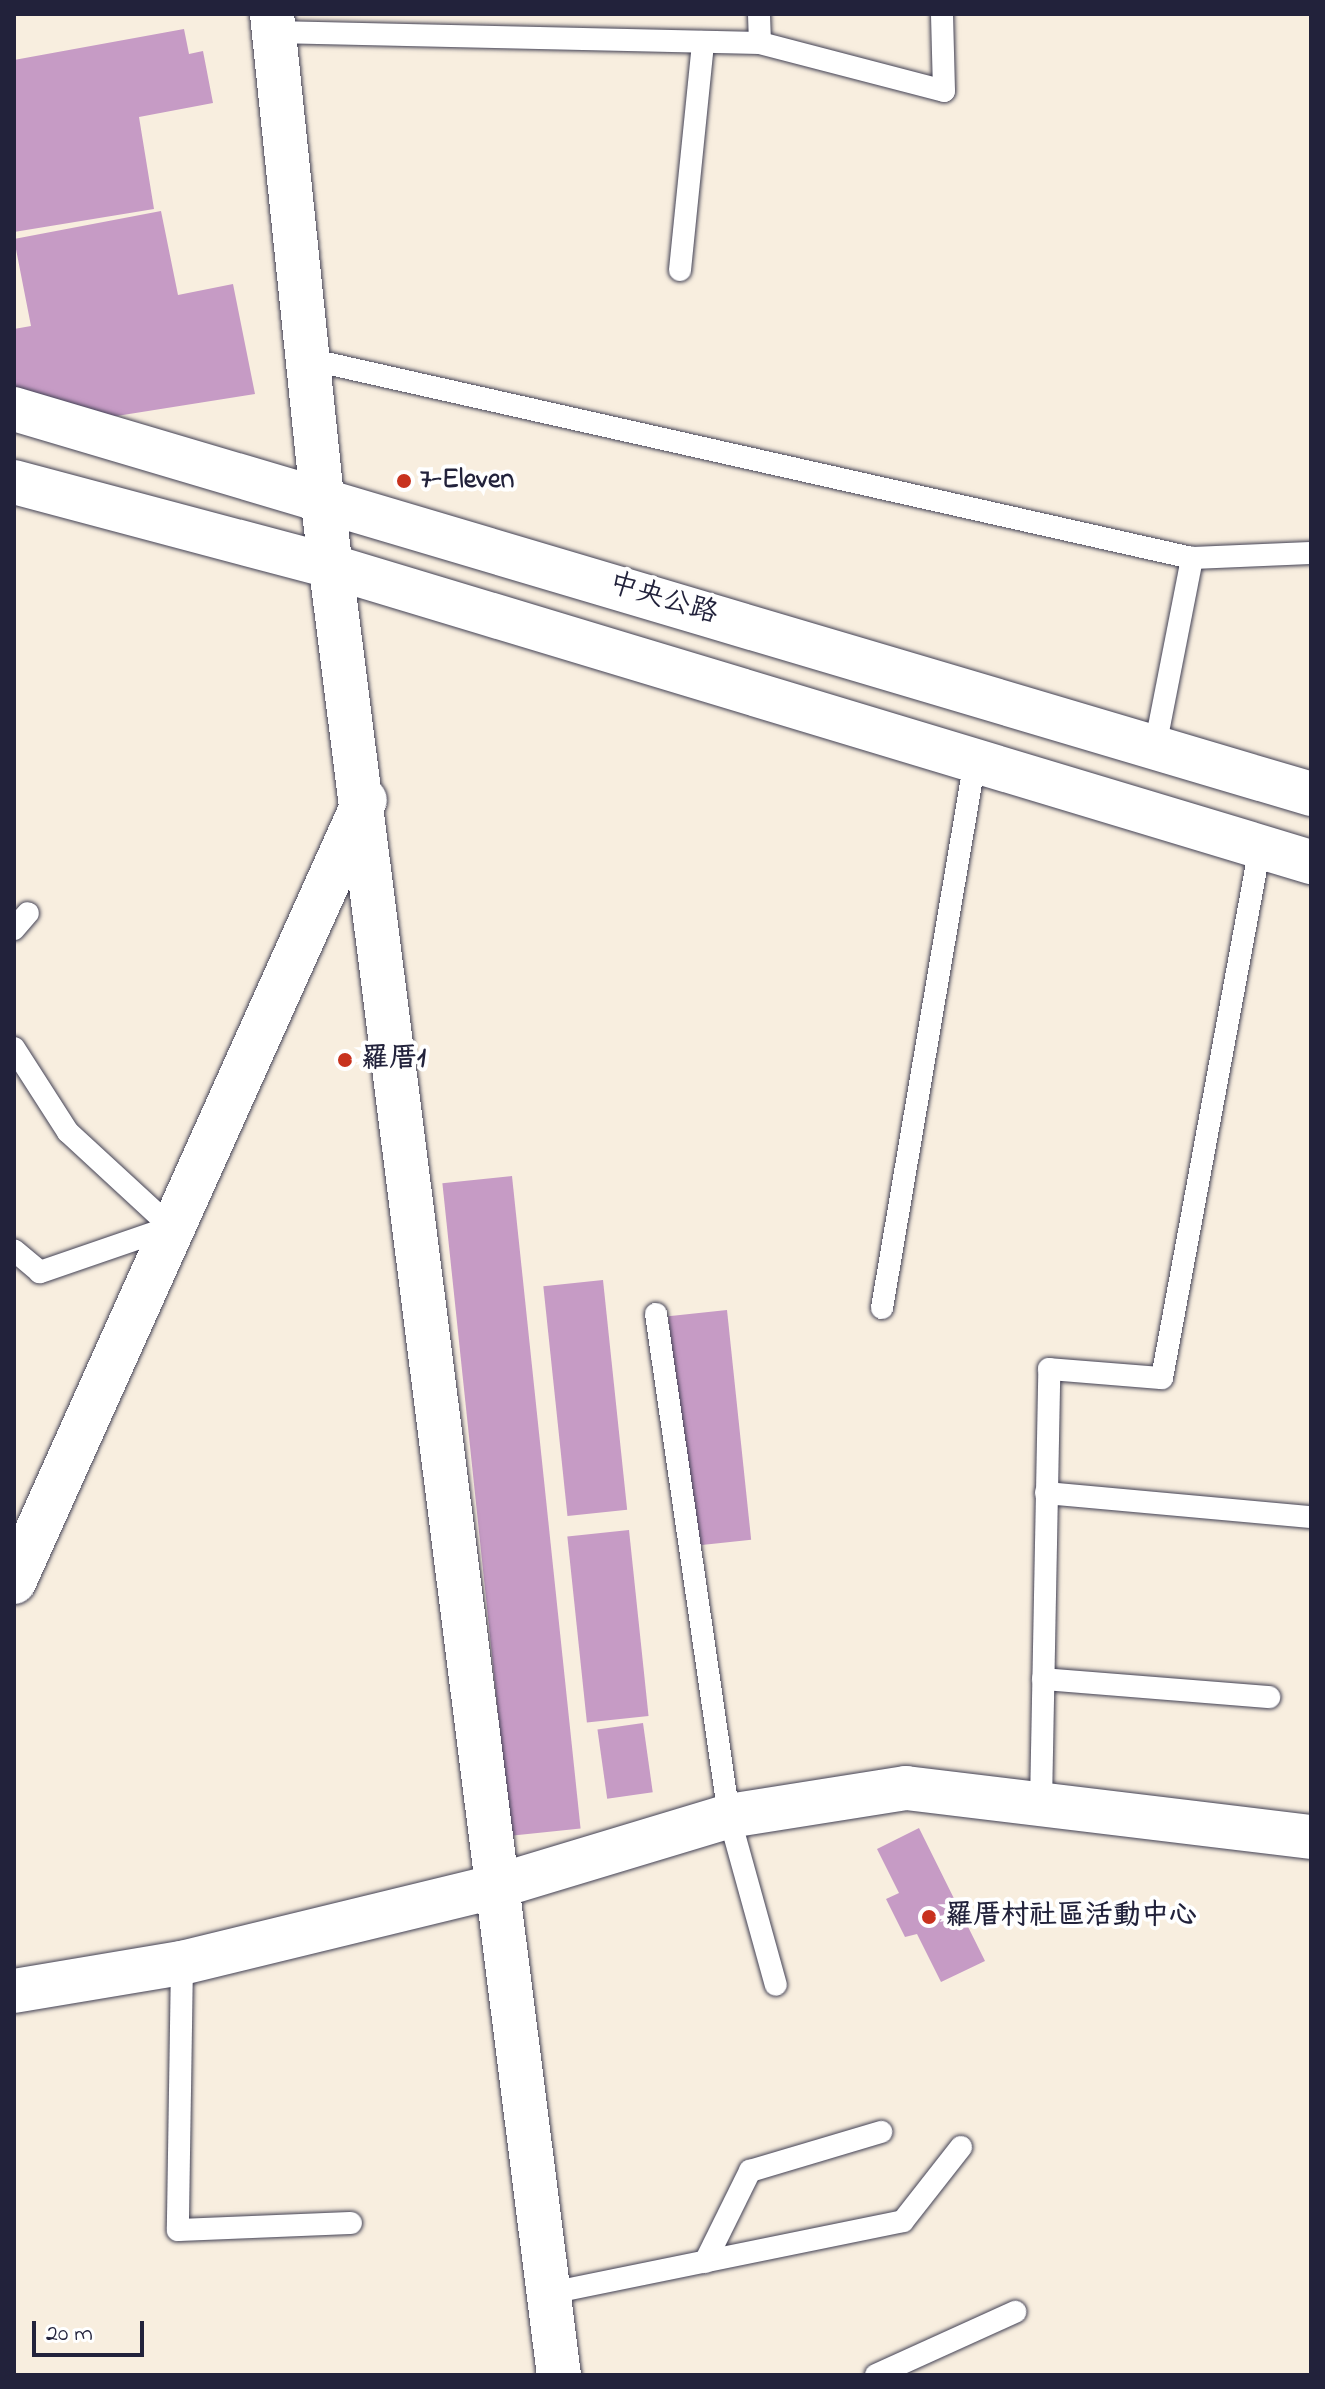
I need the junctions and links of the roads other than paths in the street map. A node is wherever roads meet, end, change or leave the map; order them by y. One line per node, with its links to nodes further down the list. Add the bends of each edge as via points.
1 (759, 14): 5 (lane)
2 (942, 14): 5 (lane, via 944,91)
3 (273, 23): 4 (lane); 7 (main road)
4 (703, 42): 5 (lane); 6 (lane)
5 (760, 43)
6 (680, 270)
7 (308, 359): 10 (main road); 12 (lane)
8 (14, 409): 10 (main road, 中央公路)
9 (14, 482): 13 (main road)
10 (322, 497): 13 (main road); 14 (main road, 中央公路)
11 (1311, 553): 12 (lane)
12 (1192, 558): 14 (lane)
13 (333, 567): 15 (main road); 17 (main road)
14 (1155, 747): 16 (main road, 中央公路)
15 (975, 760): 18 (main road); 23 (lane)
16 (1311, 794)
17 (365, 800): 21 (main road); 33 (main road)
18 (1260, 847): 19 (main road); 25 (lane, via 1162,1378 1049,1369)
19 (1311, 862)
20 (14, 1048): 21 (lane, via 68,1132)
21 (171, 1227): 22 (lane, via 40,1272); 27 (main road)
22 (14, 1250)
23 (882, 1308)
24 (656, 1314): 31 (lane)
25 (1046, 1493): 26 (lane); 28 (lane)
26 (1311, 1517)
27 (14, 1582)
28 (1043, 1679): 29 (lane); 30 (lane)
29 (1269, 1697)
30 (1041, 1804): 31 (main road, via 906,1788); 32 (main road)
31 (729, 1816): 33 (main road); 35 (lane)
32 (1311, 1837)
33 (501, 1885): 34 (main road); 41 (main road)
34 (182, 1963): 36 (main road); 39 (lane, via 178,2230)
35 (776, 1985)
36 (14, 1991)
37 (881, 2132): 40 (lane, via 750,2171)
38 (961, 2147): 40 (lane, via 903,2221)
39 (351, 2223)
40 (705, 2262): 41 (lane)
41 (550, 2293): 43 (main road)
42 (1015, 2312): 44 (lane)
43 (559, 2375)
44 (876, 2375)

